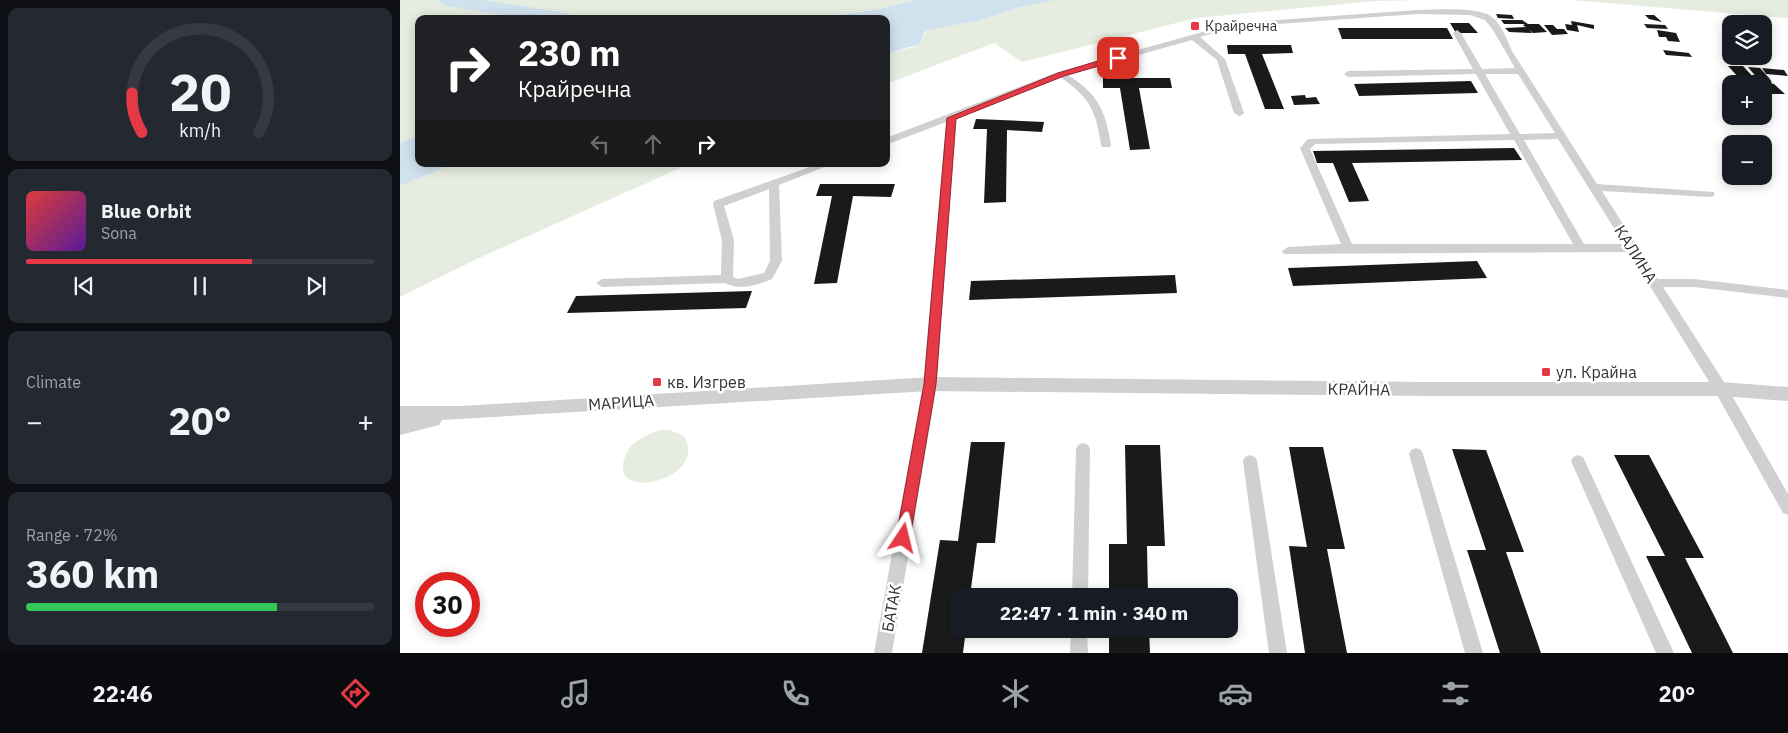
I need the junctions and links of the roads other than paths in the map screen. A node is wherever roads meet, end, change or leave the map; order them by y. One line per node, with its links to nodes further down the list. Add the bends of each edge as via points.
1 (1457, 33): 4 (street)
2 (1193, 36): 3 (street, КАЛИНА, via 1235,25 1417,12 1470,13 1488,18); 5 (street); 7 (street, via 1221,59)
3 (1521, 71): 4 (street); 9 (street, КАЛИНА)
4 (1479, 72): 6 (street); 10 (street)
5 (1061, 74): 8 (street); 12 (street, via 1087,90 1101,112)
6 (1348, 74)
7 (1239, 113)
8 (951, 118): 11 (street); 25 (street, БАТАК)
9 (1562, 136): 10 (street); 15 (street, КАЛИНА)
10 (1517, 137): 17 (street, via 1312,141 1305,148 1307,154); 18 (street)
11 (890, 141)
12 (1106, 145)
13 (819, 167): 14 (street)
14 (774, 183): 21 (street, via 718,204 728,240); 21 (street, via 776,261 768,276 755,281 737,284)
15 (1594, 187): 16 (street); 19 (street, КАЛИНА)
16 (1710, 194)
17 (1348, 248): 18 (street); 20 (street)
18 (1581, 248): 19 (street)
19 (1632, 248): 23 (street, КАЛИНА)
20 (1288, 250)
21 (727, 279): 22 (street)
22 (602, 282)
23 (1654, 282): 24 (street, via 1694,283); 26 (street, КАЛИНА)
24 (1788, 294)
25 (930, 384): 26 (street, КРАЙНА); 29 (street, МАРИЦА); 38 (street, БАТАК)
26 (1721, 389): 27 (street, КРАЙНА); 35 (street, КАЛИНА)
27 (1788, 394)
28 (400, 413): 29 (street, МАРИЦА)
29 (462, 413): 30 (street, МАРИЦА)
30 (400, 427)
31 (1083, 448): 36 (street)
32 (1416, 454): 41 (street)
33 (1250, 461): 40 (street)
34 (1578, 461): 42 (street)
35 (1788, 508)
36 (1080, 588)
37 (1079, 638): 39 (street)
38 (883, 653)
39 (1079, 653)
40 (1278, 653)
41 (1474, 653)
42 (1665, 653)

